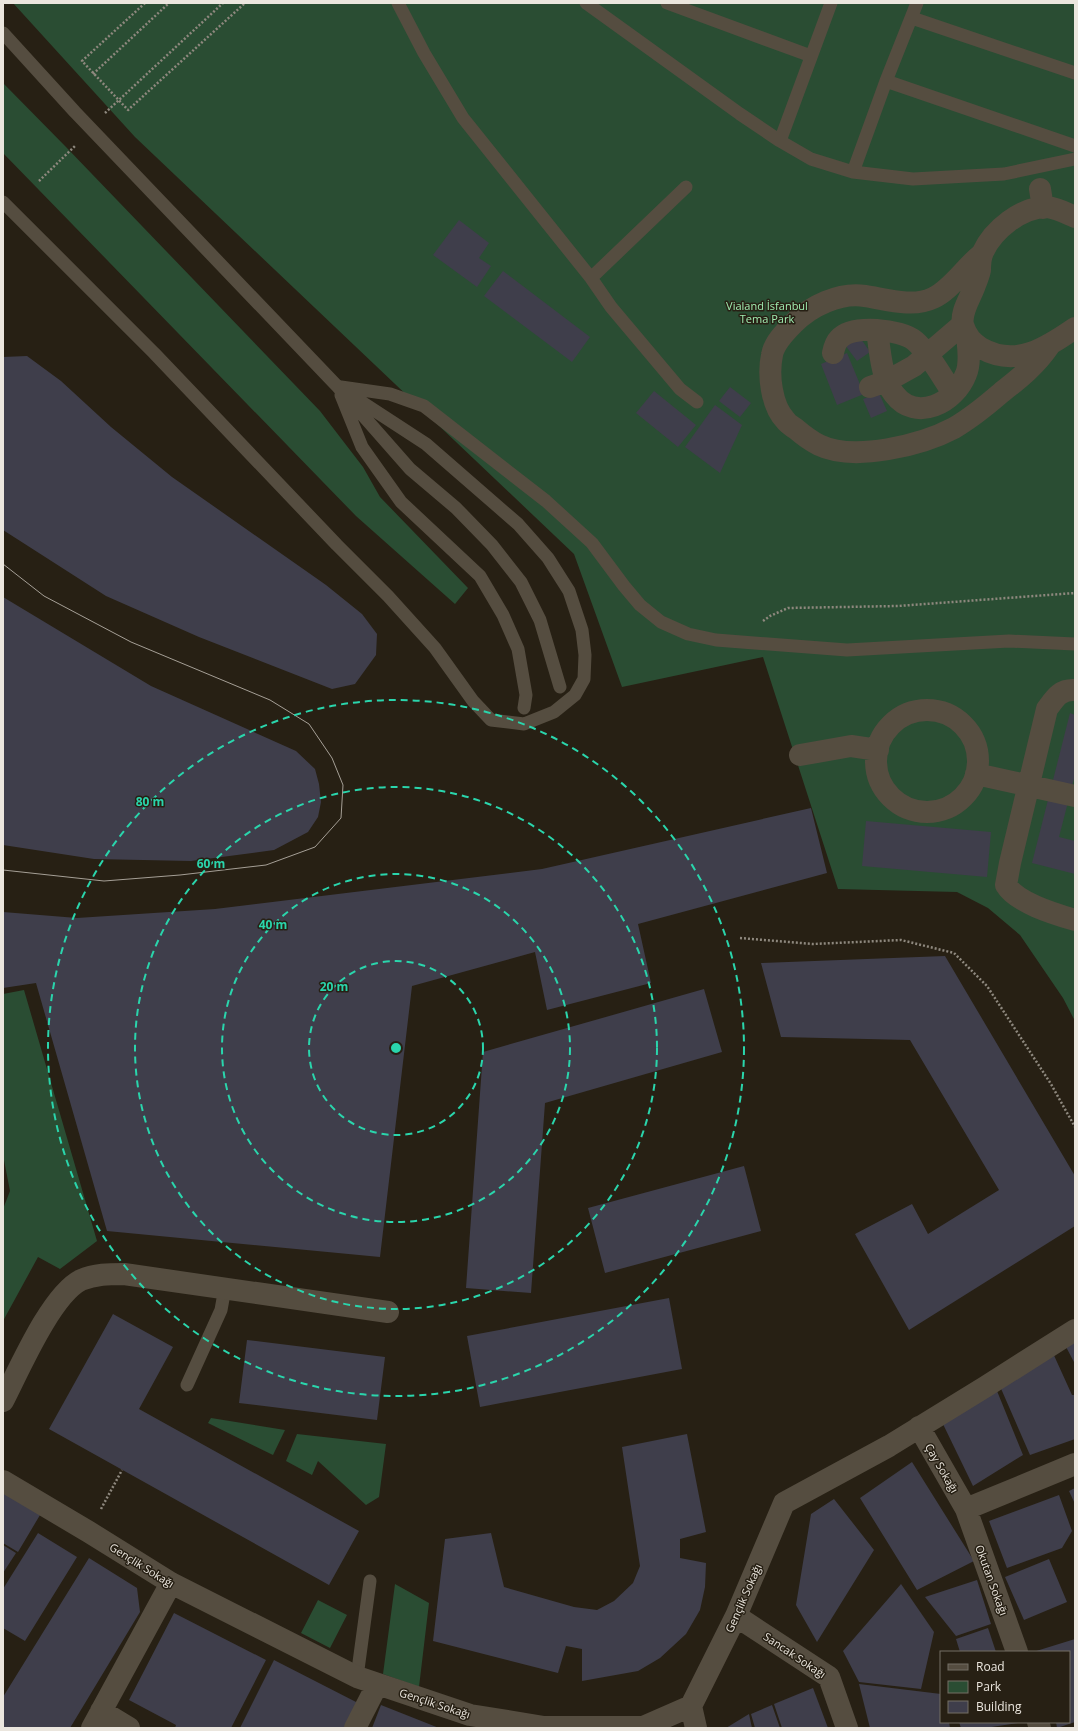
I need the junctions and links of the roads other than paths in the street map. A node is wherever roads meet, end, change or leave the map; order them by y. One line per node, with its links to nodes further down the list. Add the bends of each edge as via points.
1 (398, 3): 21 (lane, via 463,118)
2 (586, 3): 11 (lane)
3 (667, 3): 8 (lane)
4 (831, 3): 8 (lane)
5 (917, 3): 6 (lane)
6 (912, 18): 9 (lane); 10 (lane)
7 (3, 33): 29 (lane)
8 (811, 56): 11 (lane)
9 (1075, 73)
10 (886, 81): 12 (lane); 15 (lane)
11 (780, 140): 15 (lane, via 811,159)
12 (1075, 146)
13 (1075, 159): 14 (lane)
14 (1035, 167): 15 (lane, via 1004,174 913,179); 17 (lane)
15 (854, 172)
16 (686, 187): 21 (lane)
17 (1041, 199): 19 (street); 20 (street, via 1035,208 1012,219 992,237)
18 (3, 202): 29 (lane, via 154,353 388,596 435,648 473,701 491,720 524,724 554,712 575,695 584,679 585,655 582,630 569,591 548,558 518,524 426,444)
19 (1075, 217)
20 (982, 254): 23 (street, via 979,273 964,312); 25 (street, via 933,299 916,302 881,300 863,295 839,297 819,305 800,317 782,334 772,353 773,390 778,409 785,421 820,445 842,451 864,452 896,448 937,436 981,410 1022,376 1040,359)
21 (591, 278): 31 (lane, via 611,307 680,389)
22 (1075, 328): 25 (street)
23 (965, 329): 25 (street, via 975,345 989,353 1003,356 1017,357); 27 (street); 30 (street, via 969,358 966,374)
24 (876, 330): 26 (street, via 849,333 836,343); 27 (street, via 903,334 915,341); 28 (street, via 881,360)
25 (1049, 346)
26 (833, 353)
27 (927, 356): 28 (street, via 914,366); 30 (street)
28 (878, 384): 30 (street, via 893,393 901,403 918,409 932,408)
29 (337, 386): 32 (lane, via 390,394 424,406 546,501 592,543 640,605 661,622 688,634 716,640 847,650 1009,641); 33 (lane, via 410,469 456,508 492,545 521,582 540,620); 35 (lane, via 362,447 401,502 480,576 518,649 526,695)
30 (953, 393)
31 (697, 402)
32 (1075, 644)
33 (560, 687)
34 (1075, 690): 39 (street, via 1069,689 1057,695 1047,709)
35 (524, 708)
36 (878, 750): 37 (street, via 851,746); 38 (street, via 876,764 888,793 900,804 914,810 930,812 946,809 960,800 970,788); 38 (street, via 887,730 900,718 916,711 933,710 950,715 964,726 974,741 978,758)
37 (800, 755)
38 (976, 774): 39 (street)
39 (1028, 786): 40 (street); 41 (street, via 1006,885 1010,892 1038,907)
40 (1075, 796)
41 (1075, 920)
42 (225, 1288): 43 (street); 45 (lane, via 218,1316); 46 (street, via 124,1274 98,1275 80,1280 67,1292 40,1327)
43 (388, 1312)
44 (1075, 1330): 47 (street)
45 (187, 1385)
46 (3, 1401)
47 (919, 1427): 50 (street, Çay Sokağı); 53 (street, Gençlik Sokağı, via 784,1503)
48 (1075, 1464): 50 (street)
49 (3, 1481): 52 (street, Gençlik Sokağı)
50 (966, 1508): 54 (street, Okutan Sokağı)
51 (370, 1581): 55 (lane)
52 (170, 1583): 55 (street, Gençlik Sokağı); 58 (street)
53 (736, 1616): 57 (street, Gençlik Sokağı); 63 (street, Sancak Sokağı, via 829,1677)
54 (1017, 1651)
55 (358, 1677): 56 (street, Gençlik Sokağı)
56 (377, 1685): 60 (street); 61 (street, Gençlik Sokağı, via 470,1715)
57 (691, 1706): 61 (street, Gençlik Sokağı, via 643,1727); 62 (street)
58 (96, 1720): 59 (street)
59 (129, 1728)
60 (355, 1728)
61 (544, 1728)
62 (696, 1728)
63 (847, 1728)

